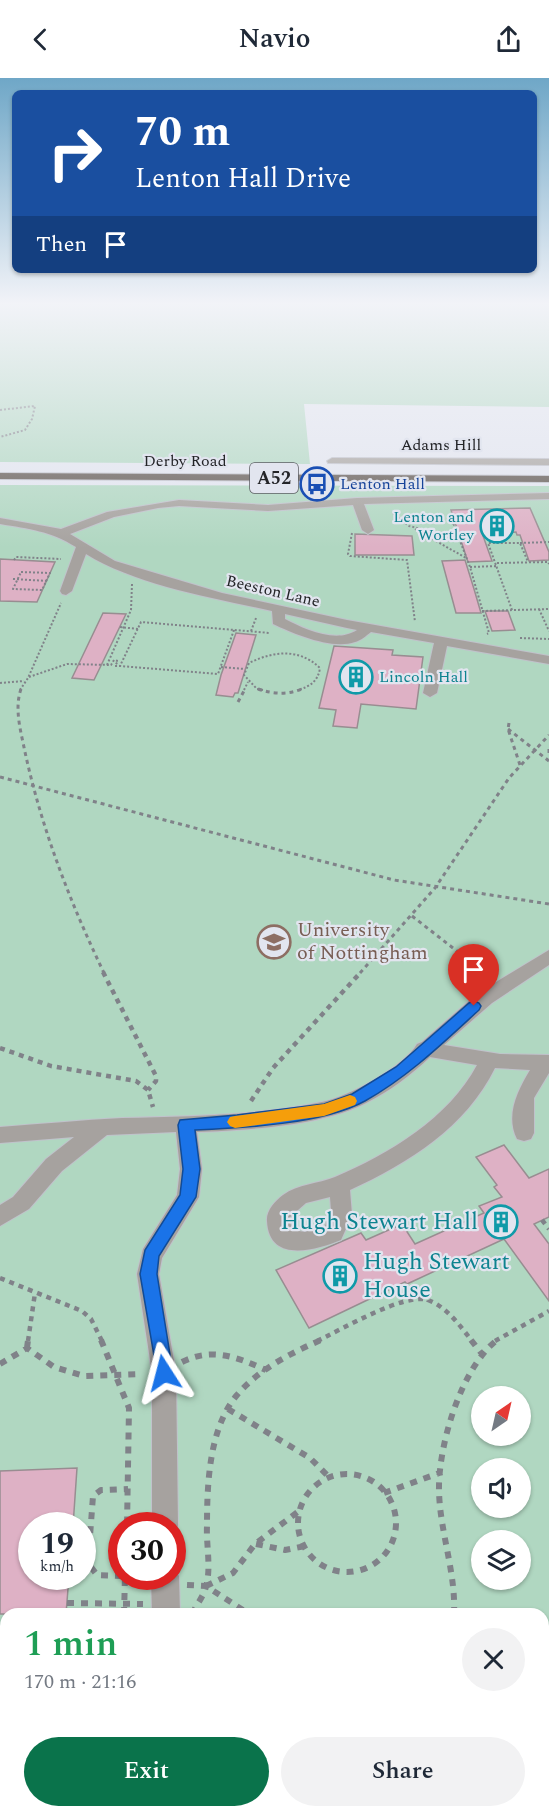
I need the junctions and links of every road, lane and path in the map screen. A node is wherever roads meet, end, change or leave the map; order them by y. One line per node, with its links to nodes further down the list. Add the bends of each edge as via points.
1 (0, 410): 2 (path, via 35,406 25,430)
2 (0, 437)
3 (332, 460): 4 (street, Adams Hill)
4 (549, 462)
5 (0, 476): 6 (highway, Derby Road / A52)
6 (549, 479)
7 (549, 496): 8 (street, via 516,501)
8 (376, 500): 9 (street); 12 (path)
9 (357, 501): 13 (street); 14 (street, via 268,508 198,502 158,505 111,514)
10 (452, 519): 15 (path)
11 (0, 521): 14 (street, Beeston Lane)
12 (409, 526): 15 (path); 22 (path)
13 (368, 530): 21 (path, via 350,534 348,554 354,558)
14 (61, 533): 18 (street, Beeston Lane)
15 (458, 538): 22 (path)
16 (549, 542): 17 (path)
17 (520, 543): 24 (path); 26 (path, via 488,543)
18 (82, 547): 28 (street, Beeston Lane); 31 (street)
19 (388, 554): 21 (path)
20 (59, 559): 23 (path, via 16,557 12,562)
21 (388, 559): 41 (path, via 407,560)
22 (466, 559): 27 (path)
23 (18, 562)
24 (528, 562): 25 (path); 26 (path)
25 (549, 563)
26 (497, 565): 27 (path); 34 (path)
27 (470, 567): 35 (path)
28 (134, 572): 45 (street, Beeston Lane, via 278,609 278,621 314,635 352,639 368,628); 47 (path, via 131,610)
29 (15, 580): 30 (path); 30 (path, via 21,572 50,573); 30 (path, via 13,588 42,590)
30 (49, 581): 31 (street)
31 (68, 586): 51 (path)
32 (539, 609): 33 (path); 34 (path); 42 (path)
33 (549, 609)
34 (512, 610): 35 (path)
35 (482, 611): 44 (path, via 489,633)
36 (246, 623): 37 (path)
37 (253, 624)
38 (120, 627): 39 (path, bridge)
39 (138, 628): 40 (path, via 141,622); 48 (path)
40 (234, 630): 43 (path); 49 (path)
41 (417, 630)
42 (549, 631)
43 (261, 632)
44 (481, 634)
45 (441, 641): 46 (street); 55 (street)
46 (549, 660)
47 (107, 665): 48 (path, via 114,660 118,661 115,666); 51 (path, via 67,664)
48 (120, 666): 49 (path, via 218,675)
49 (221, 666): 50 (path)
50 (245, 669): 53 (path); 53 (path, via 256,658 285,652 309,658 321,670 315,684 294,693 267,692)
51 (28, 678): 52 (path)
52 (24, 681): 54 (path); 64 (path, via 18,715)
53 (248, 682): 56 (path)
54 (0, 683)
55 (430, 693)
56 (238, 702)
57 (509, 723): 58 (path)
58 (508, 729): 60 (path); 62 (path)
59 (549, 735): 60 (path)
60 (534, 750): 61 (path); 62 (path)
61 (549, 761)
62 (520, 765): 65 (path)
63 (0, 777): 64 (path)
64 (30, 784): 65 (path, via 286,853); 70 (path, via 66,891 156,1081 148,1090 136,1081 51,1066)
65 (435, 888): 66 (path); 67 (path)
66 (549, 904)
67 (412, 916): 69 (path); 74 (path, via 273,1068)
68 (549, 956): 69 (street)
69 (502, 986): 71 (street)
70 (0, 1048)
71 (424, 1049): 72 (street); 74 (street, via 402,1071 358,1098 324,1110)
72 (490, 1059): 73 (street); 79 (street, via 470,1095 442,1123 368,1172)
73 (546, 1064): 77 (street, via 524,1098)
74 (237, 1122): 75 (street)
75 (186, 1125): 76 (street); 90 (street, via 192,1169 188,1197 160,1237 148,1274)
76 (103, 1127): 78 (street); 80 (street, via 54,1165 21,1203)
77 (524, 1133)
78 (0, 1135)
79 (338, 1186)
80 (0, 1217)
81 (542, 1221): 82 (path)
82 (549, 1229)
83 (0, 1278): 84 (path)
84 (35, 1293): 86 (path); 91 (path, via 82,1311 91,1319)
85 (548, 1313): 87 (path, via 490,1345)
86 (27, 1348): 88 (path); 91 (path, via 54,1367 84,1376)
87 (482, 1354): 89 (path, via 445,1309 434,1302 408,1298); 93 (path, via 471,1368 455,1410)
88 (0, 1364)
89 (266, 1370): 90 (path, via 228,1353 193,1356); 92 (path, via 236,1396)
90 (164, 1373): 91 (path); 99 (street)
91 (117, 1376): 95 (path, via 129,1408)
92 (228, 1409): 94 (path, via 310,1458); 103 (path, via 212,1467)
93 (441, 1472): 96 (path); 111 (path, via 439,1490 451,1558)
94 (329, 1478): 96 (path, via 354,1474 370,1480); 97 (path, via 306,1495)
95 (128, 1489): 98 (path); 102 (path, via 101,1490 93,1496 88,1563 92,1573)
96 (384, 1493): 101 (path, via 396,1518 394,1540 386,1556 373,1567 345,1573 315,1559)
97 (300, 1510): 100 (path); 101 (path, via 299,1527)
98 (127, 1512)
99 (165, 1512)
100 (255, 1544): 101 (path, via 285,1550); 103 (path, via 233,1573)
101 (305, 1546)
102 (108, 1576)
103 (206, 1586): 105 (path); 109 (path); 110 (path)
104 (124, 1590): 106 (path)
105 (166, 1596): 106 (path)
106 (124, 1602): 107 (path); 108 (path)
107 (67, 1603)
108 (124, 1608)
109 (195, 1608)
110 (240, 1608)
111 (454, 1608)

